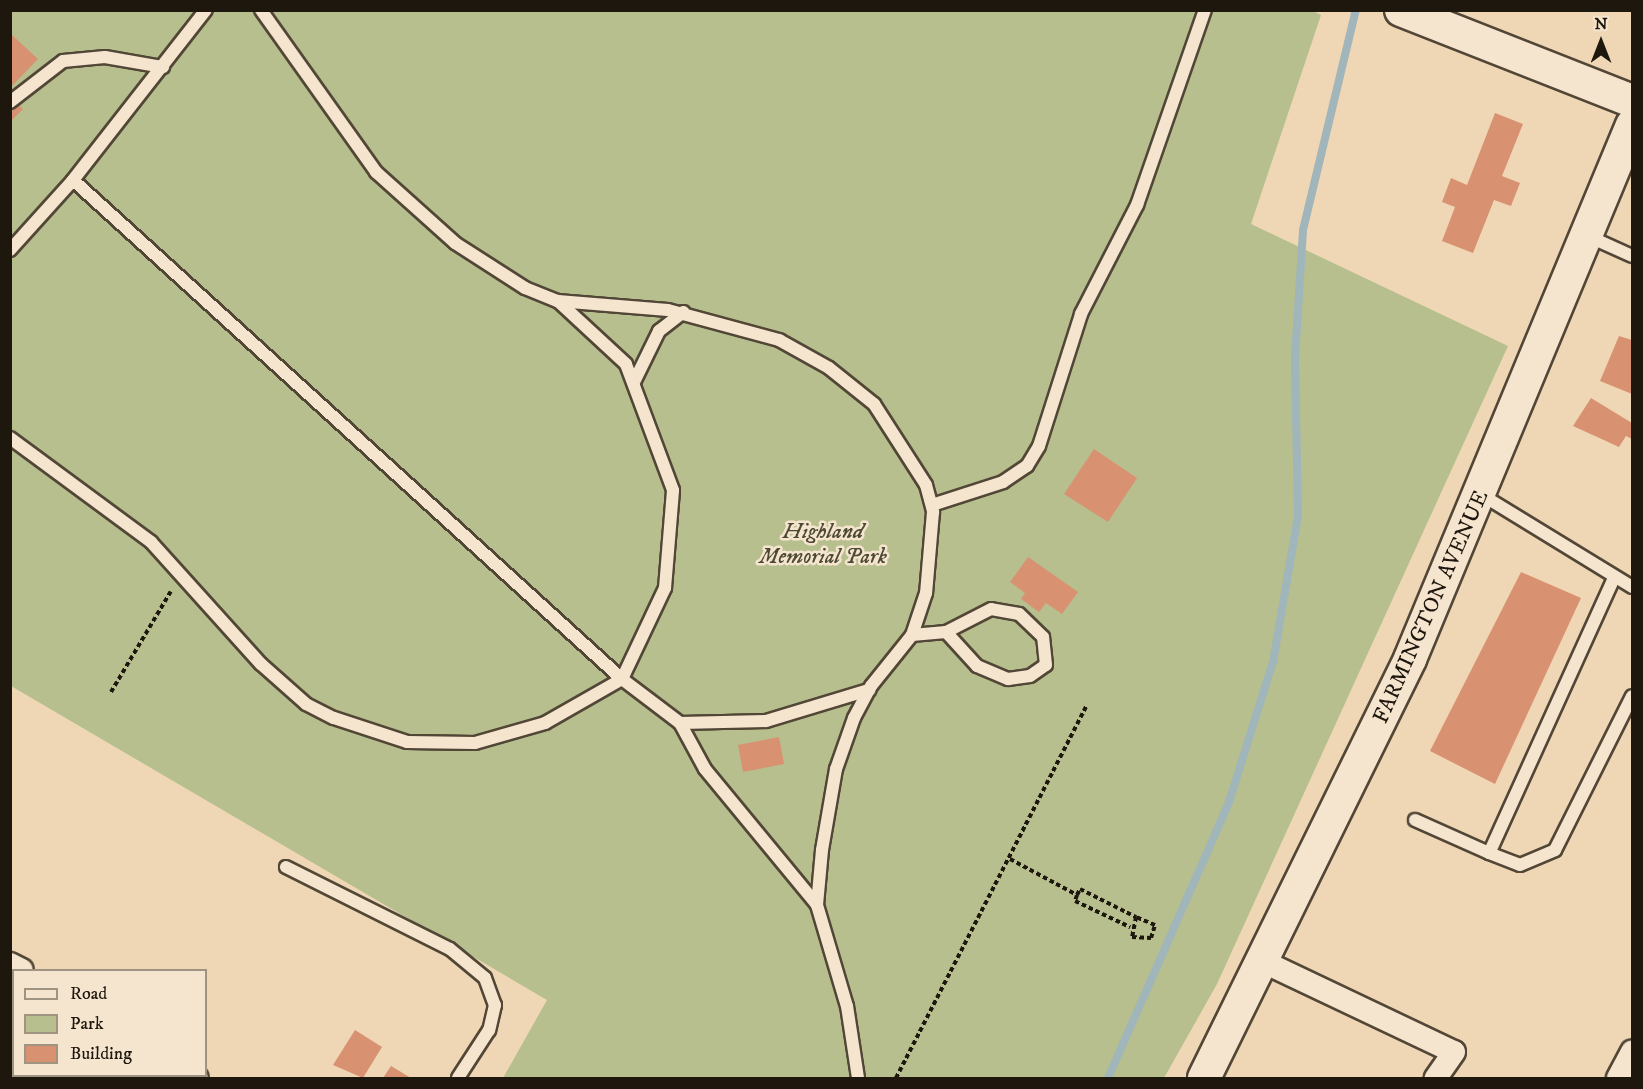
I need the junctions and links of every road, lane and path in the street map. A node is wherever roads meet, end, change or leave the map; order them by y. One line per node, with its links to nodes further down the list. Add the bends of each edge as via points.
1 (206, 10): 5 (lane)
2 (261, 10): 13 (lane, via 359,151 397,194 482,262)
3 (1205, 10): 18 (lane, via 1137,205 1081,315 1039,446 1027,466 1003,482)
4 (1401, 10): 6 (street)
5 (163, 67): 7 (lane, via 105,57 63,61); 9 (lane)
6 (1632, 101)
7 (10, 102)
8 (1632, 125): 10 (street, FARMINGTON AVENUE)
9 (73, 180): 11 (lane); 24 (lane)
10 (1590, 237): 12 (lane); 17 (street, FARMINGTON AVENUE)
11 (10, 250)
12 (1632, 256)
13 (558, 301): 14 (lane); 15 (lane, via 613,350)
14 (684, 312): 15 (lane, via 658,332); 18 (lane, via 759,330 846,380 888,419)
15 (634, 380): 24 (lane, via 664,456 674,513 665,588)
16 (10, 438): 19 (lane, via 151,542)
17 (1482, 495): 20 (lane); 38 (street, FARMINGTON AVENUE, via 1410,659)
18 (932, 505): 23 (lane, via 926,593)
19 (181, 574): 24 (lane, via 261,664 306,704 407,742 440,746 512,736); 26 (path)
20 (1614, 578): 21 (lane); 31 (lane)
21 (1632, 587)
22 (946, 632): 22 (lane, via 977,666 1008,679 1030,676 1046,665 1043,638 1018,614 992,609); 23 (lane)
23 (912, 635): 25 (lane)
24 (622, 679): 29 (lane)
25 (869, 690): 29 (lane, via 766,721); 35 (lane, via 836,769)
26 (111, 692)
27 (1632, 696): 31 (lane, via 1555,850 1520,865)
28 (1087, 705): 32 (path)
29 (680, 723): 35 (lane, via 705,769)
30 (1415, 820): 31 (lane)
31 (1489, 853)
32 (1010, 859): 34 (path); 42 (path)
33 (286, 867): 40 (lane, via 450,949 485,978 495,1005 489,1030)
34 (1077, 895): 36 (path, via 1080,889); 37 (path, via 1075,902)
35 (817, 905): 41 (lane, via 847,1006)
36 (1136, 917): 37 (path); 37 (path, via 1152,921 1155,931 1142,941 1132,937)
37 (1130, 927)
38 (1262, 961): 43 (street, FARMINGTON AVENUE); 44 (street, via 1455,1052)
39 (1632, 1052): 45 (street)
40 (458, 1078)
41 (858, 1078)
42 (896, 1078)
43 (1204, 1078)
44 (1436, 1078)
45 (1618, 1078)

